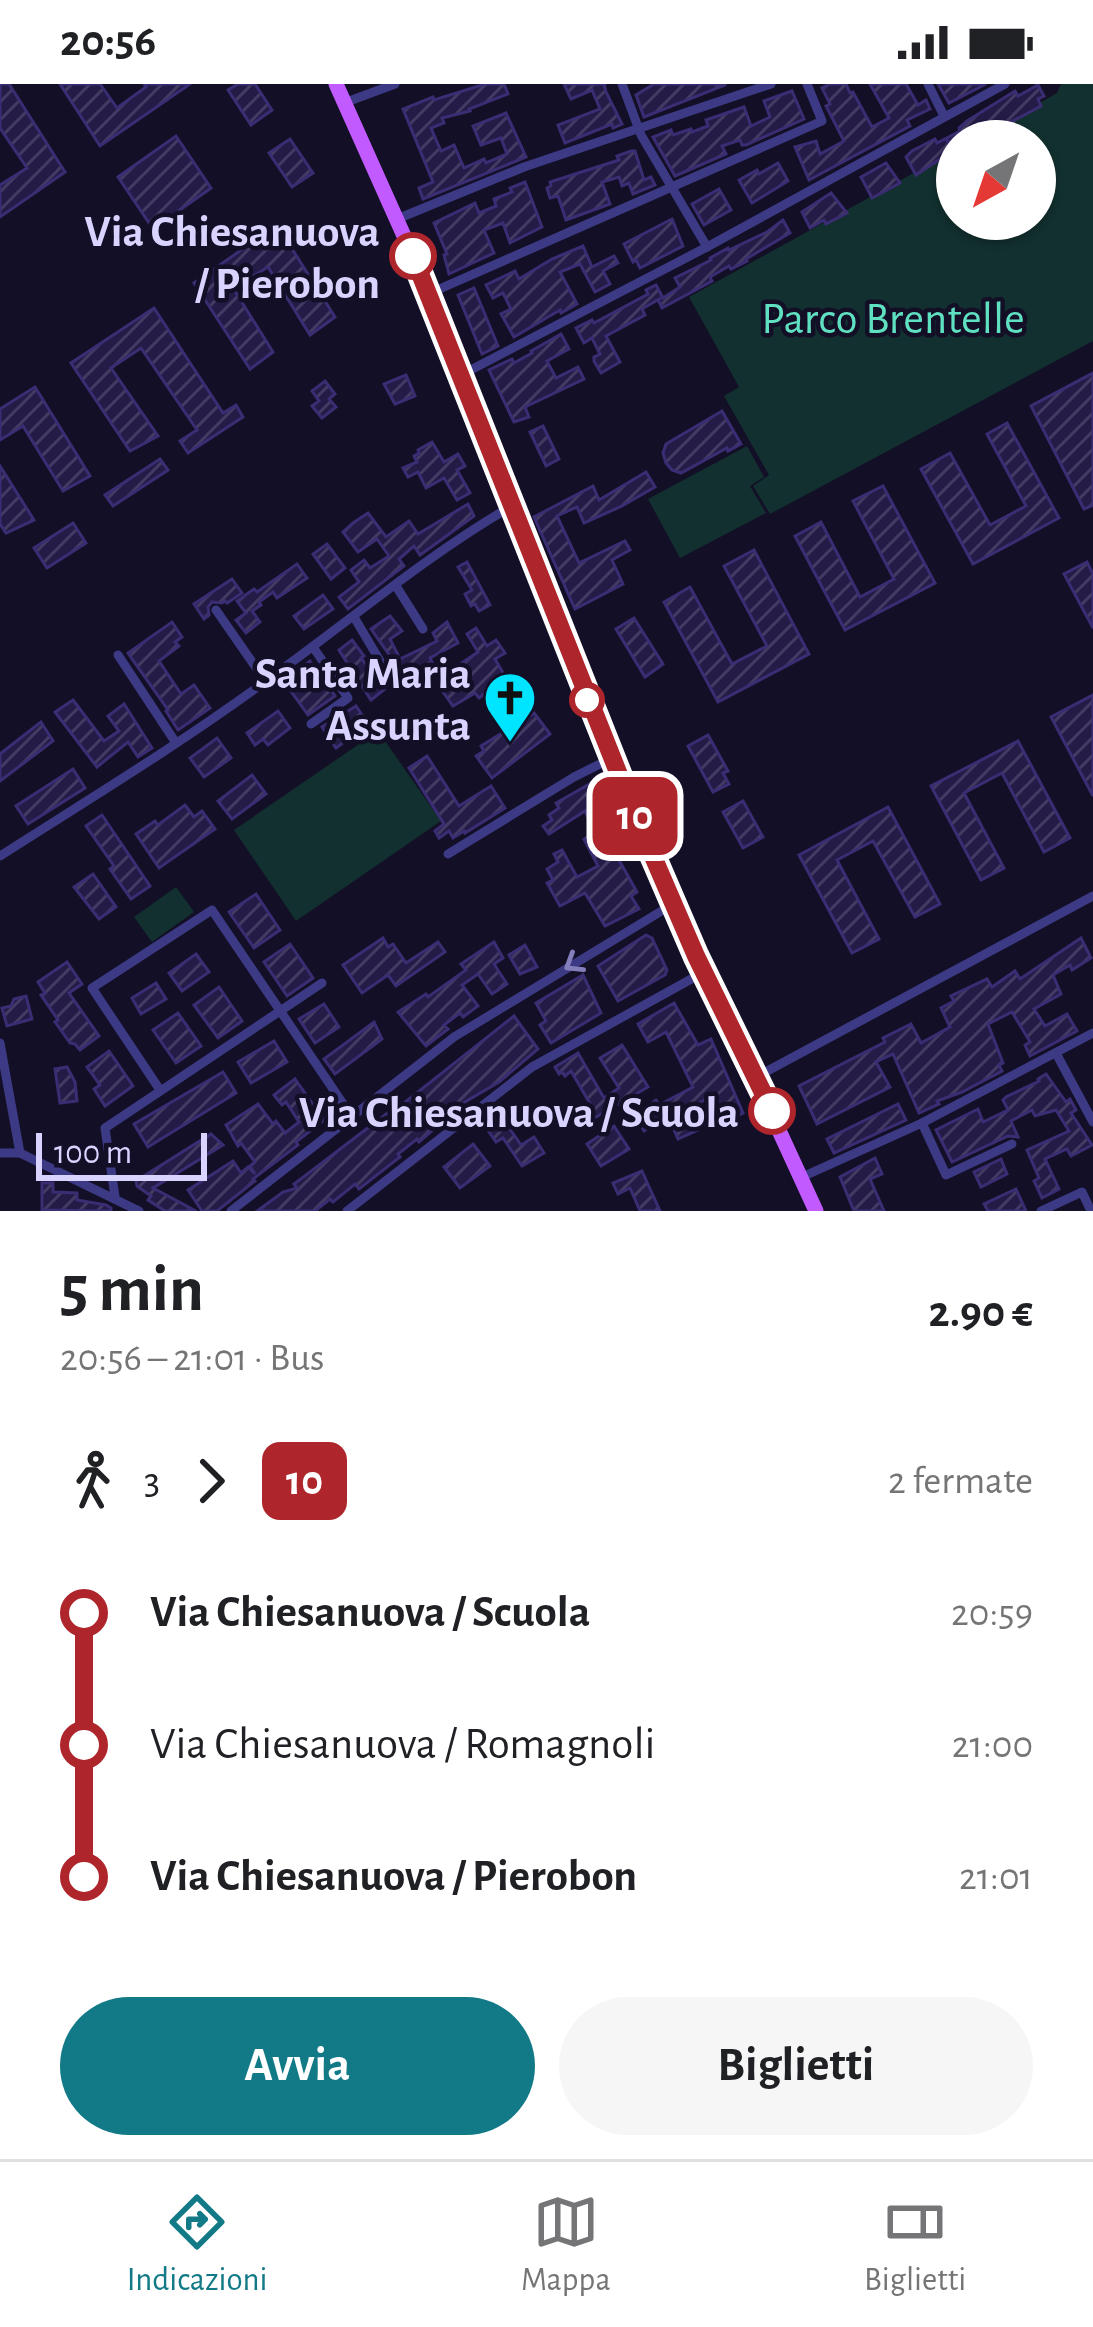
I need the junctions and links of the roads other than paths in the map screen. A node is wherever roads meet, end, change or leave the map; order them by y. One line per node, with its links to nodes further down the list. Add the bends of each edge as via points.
1 (336, 84): 8 (main road)
2 (395, 84): 8 (street)
3 (622, 84): 10 (street)
4 (770, 84): 10 (street)
5 (807, 84): 11 (street, via 822,121)
6 (928, 84): 9 (street)
7 (1005, 84): 9 (street)
8 (344, 103): 12 (main road)
9 (944, 116): 13 (street)
10 (639, 129): 11 (street); 12 (street)
11 (673, 187): 13 (street); 14 (street)
12 (397, 220): 14 (main road)
13 (707, 247): 15 (street)
14 (428, 294): 15 (main road)
15 (460, 375): 16 (main road)
16 (512, 506): 17 (street); 27 (main road)
17 (396, 586): 19 (street); 20 (street)
18 (216, 610): 24 (street)
19 (354, 617): 21 (street); 23 (street)
20 (423, 629)
21 (313, 647): 24 (street); 25 (street, via 348,698)
22 (118, 656): 26 (street)
23 (382, 666)
24 (266, 682): 26 (street)
25 (311, 724)
26 (176, 743): 29 (street)
27 (612, 758): 28 (street); 31 (main road)
28 (448, 854)
29 (0, 856)
30 (1093, 896): 38 (street)
31 (673, 904): 32 (main road); 41 (street, one-way to 41, via 454,1037)
32 (704, 972): 38 (main road); 51 (street, via 532,1067)
33 (322, 983): 34 (street)
34 (280, 1011): 39 (street); 39 (street, via 212,910 92,988); 41 (street)
35 (1093, 1034): 37 (street)
36 (0, 1043): 40 (street)
37 (1057, 1055): 42 (street); 43 (street)
38 (756, 1077): 47 (main road)
39 (160, 1090): 48 (street, via 105,1128)
40 (6, 1104): 46 (street)
41 (352, 1117): 50 (street)
42 (1093, 1122)
43 (922, 1123): 44 (street, via 946,1175); 47 (street)
44 (1012, 1144)
45 (0, 1153): 46 (street)
46 (20, 1153): 48 (street)
47 (802, 1177): 52 (main road)
48 (115, 1197): 49 (street)
49 (139, 1211)
50 (231, 1211)
51 (347, 1211)
52 (816, 1211)
53 (1041, 1211): 54 (street, via 1082,1192)
54 (1091, 1211)

